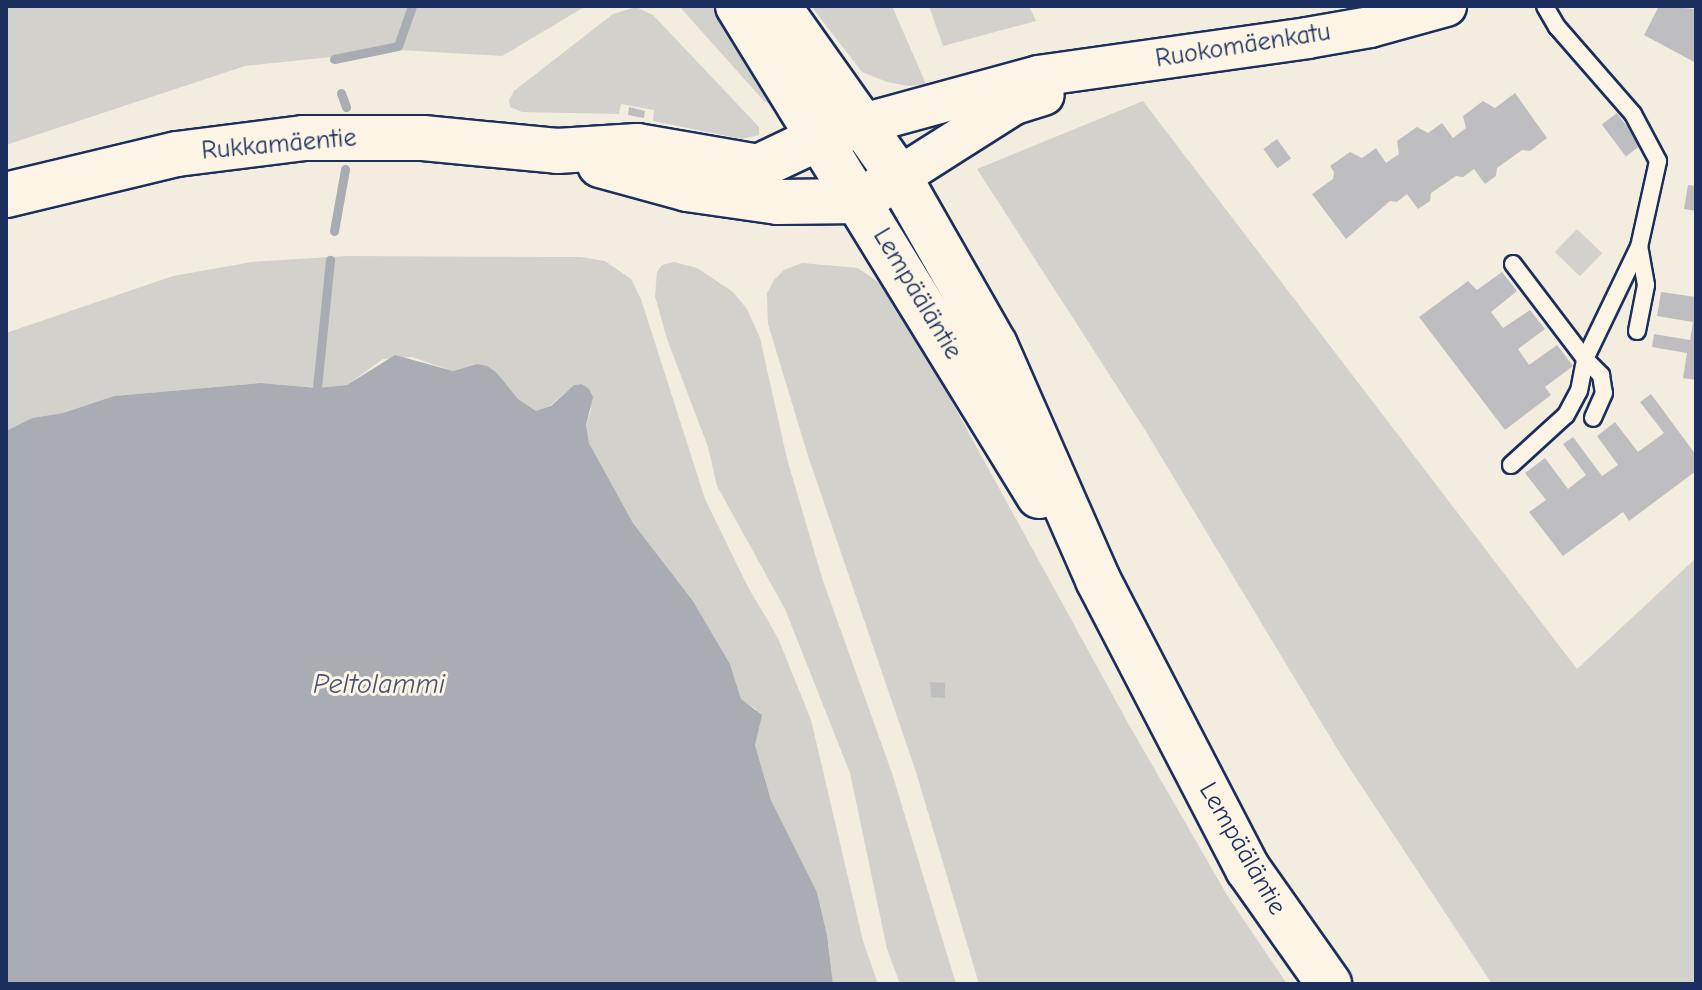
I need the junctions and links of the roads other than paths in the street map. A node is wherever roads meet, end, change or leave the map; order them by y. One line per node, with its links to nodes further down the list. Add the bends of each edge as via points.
1 (738, 6): 7 (main road, Lempääläntie)
2 (778, 6): 6 (main road, Lempääläntie)
3 (1446, 6): 5 (street, Ruokomäenkatu, via 1370,27)
4 (1545, 6): 12 (lane, via 1633,114 1658,161)
5 (1086, 72): 6 (street, Ruokomäenkatu, via 1038,76); 9 (street, Ruokomäenkatu, via 1052,93 1014,104)
6 (863, 124): 7 (main road, Rukkamäentie); 9 (main road, Lempääläntie)
7 (819, 138): 8 (main road, Rukkamäentie, via 758,167 637,146); 11 (main road, Lempääläntie)
8 (557, 151): 10 (main road, Rukkamäentie, via 423,138 303,138 177,154); 11 (main road, Rukkamäentie, via 633,176 733,197)
9 (899, 177): 11 (main road, Ruokomäenkatu); 18 (main road, Lempääläntie, via 995,345)
10 (6, 195)
11 (860, 201): 18 (main road, Lempääläntie, via 1017,464)
12 (1639, 247): 14 (lane, via 1646,285); 15 (lane)
13 (1513, 264): 15 (lane)
14 (1637, 331)
15 (1585, 359): 16 (lane, via 1601,375 1604,393); 17 (lane, via 1579,391 1566,415)
16 (1593, 418)
17 (1511, 465)
18 (1098, 580): 19 (main road, Lempääläntie, via 1248,869)
19 (1329, 984)

